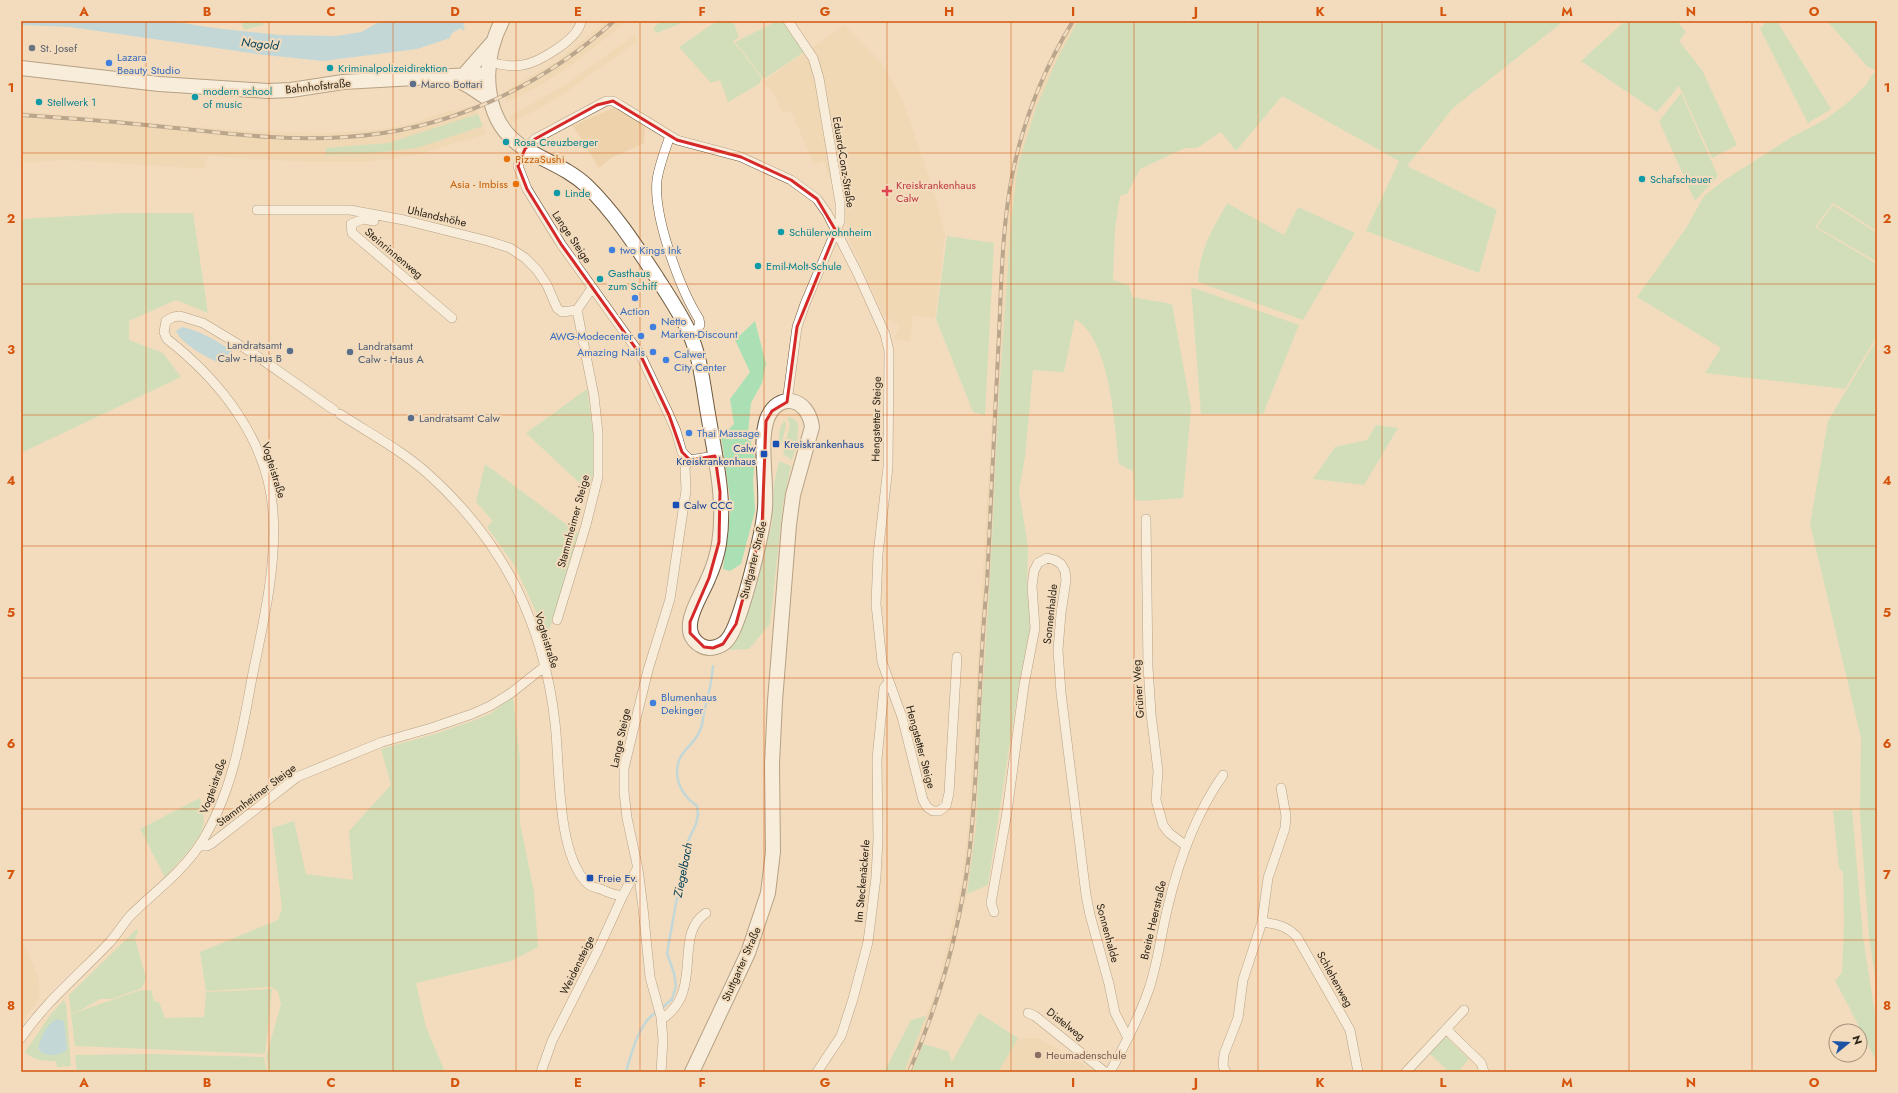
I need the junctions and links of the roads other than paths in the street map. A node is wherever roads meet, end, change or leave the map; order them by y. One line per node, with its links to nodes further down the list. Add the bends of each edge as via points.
1 (502, 21): 4 (main road)
2 (581, 21): 6 (street, via 566,42 546,56 532,63)
3 (788, 21): 13 (street, Eduard-Conz-Straße, via 813,58 819,78 840,203 840,222)
4 (492, 42): 6 (main road); 7 (main road)
5 (21, 68): 7 (main road, Bahnhofstraße, via 158,84 268,91 343,82)
6 (488, 68): 7 (main road, Bahnhofstraße); 8 (main road, Stuttgarter Straße)
7 (457, 76): 8 (main road)
8 (490, 100): 10 (main road, Stuttgarter Straße, via 504,130)
9 (670, 136): 10 (street, Hengstetter Steige, via 613,101 606,101 535,139); 13 (street, Hengstetter Steige, via 741,157 791,180 817,200 827,212); 17 (street, via 657,180 657,198 679,281 699,319 700,325)
10 (525, 149): 14 (street, Lange Steige, via 518,166 527,189); 17 (main road, Stuttgarter Straße, via 577,178 593,192 647,262)
11 (257, 210): 12 (street, Uhlandshöhe, via 350,210)
12 (404, 220): 15 (street, Uhlandshöhe, via 488,240 510,248 537,270 557,308 562,312); 16 (street, Steinrinnenweg, via 399,224 358,220 351,224 352,233)
13 (836, 231): 18 (street, Eduard-Conz-Straße, via 797,327); 25 (street, Hengstetter Steige, via 874,309 889,351 888,467 878,554 876,604 882,662)
14 (592, 288): 15 (street); 20 (street, Lange Steige, via 640,354 676,431 682,452)
15 (577, 310): 22 (street, Stammheimer Steige, via 594,396 598,433 598,477 586,525)
16 (452, 318)
17 (690, 334): 19 (main road, Stuttgarter Straße, via 700,365)
18 (787, 402): 19 (main road, Stuttgarter Straße, via 772,411 766,421 765,508 740,612 728,639 713,648 698,645 690,633 690,622 709,578 719,542 720,500); 43 (main road, Stuttgarter Straße, via 796,402 802,406 808,412 812,427 793,495 788,540 776,693 772,764 773,852 768,893 750,948)
19 (715, 456): 20 (street)
20 (690, 460): 30 (street, Lange Steige, via 684,467 686,490 670,599 648,670 624,768 626,818)
21 (1146, 519): 28 (street, Grüner Weg, via 1148,667 1158,771 1156,800 1163,825)
22 (556, 620)
23 (957, 658): 25 (street, Hengstetter Steige, via 949,793 946,806 939,811 933,812 923,800 902,717)
24 (544, 667): 29 (street, Stammheimer Steige, via 490,706 361,750 301,775 211,844); 29 (street, Vogteistraße, via 516,587 486,537 426,472 251,352 203,323 180,316 166,320 166,339 191,358 224,393 237,412 251,437 267,480 273,510 273,556 269,587 240,741 230,781 218,812); 31 (street, Vogteistraße, via 556,723 560,792 570,853 587,884 616,895)
25 (889, 682): 44 (street, Im Steckenäckerle, via 884,688 878,734 877,870 868,942 841,1036)
26 (1223, 775): 28 (street, Breite Heerstraße, via 1212,790)
27 (1281, 788): 34 (street, via 1286,816 1285,828 1268,878)
28 (1185, 845): 40 (street, Breite Heerstraße, via 1149,988)
29 (200, 846): 39 (street, Stammheimer Steige, via 50,1000)
30 (638, 869): 31 (street, Weidensteige); 37 (street, Lange Steige, via 650,977)
31 (623, 895): 41 (street, Weidensteige, via 598,952 552,1041)
32 (994, 912): 40 (street, Sonnenhalde, via 991,903 1035,628 1032,586 1034,571 1038,563 1047,558 1061,564 1065,571 1059,657 1061,693 1086,895 1115,1013)
33 (706, 913): 37 (street, via 696,922 692,934 684,991 671,1013)
34 (1262, 922): 47 (street, via 1243,980 1238,1018 1224,1054 1223,1066); 48 (street, Schlehenweg, via 1282,925 1297,937 1350,1030)
35 (1464, 1010): 38 (street)
36 (1028, 1013): 45 (street, Distelweg)
37 (662, 1018): 42 (street, Lange Steige, via 664,1040)
38 (1446, 1029): 49 (street); 50 (street, via 1481,1063)
39 (21, 1038)
40 (1128, 1038): 46 (street, Breite Heerstraße)
41 (541, 1072)
42 (661, 1072)
43 (692, 1072)
44 (817, 1072)
45 (1105, 1072)
46 (1110, 1072)
47 (1226, 1072)
48 (1358, 1072)
49 (1406, 1072)
50 (1484, 1072)

